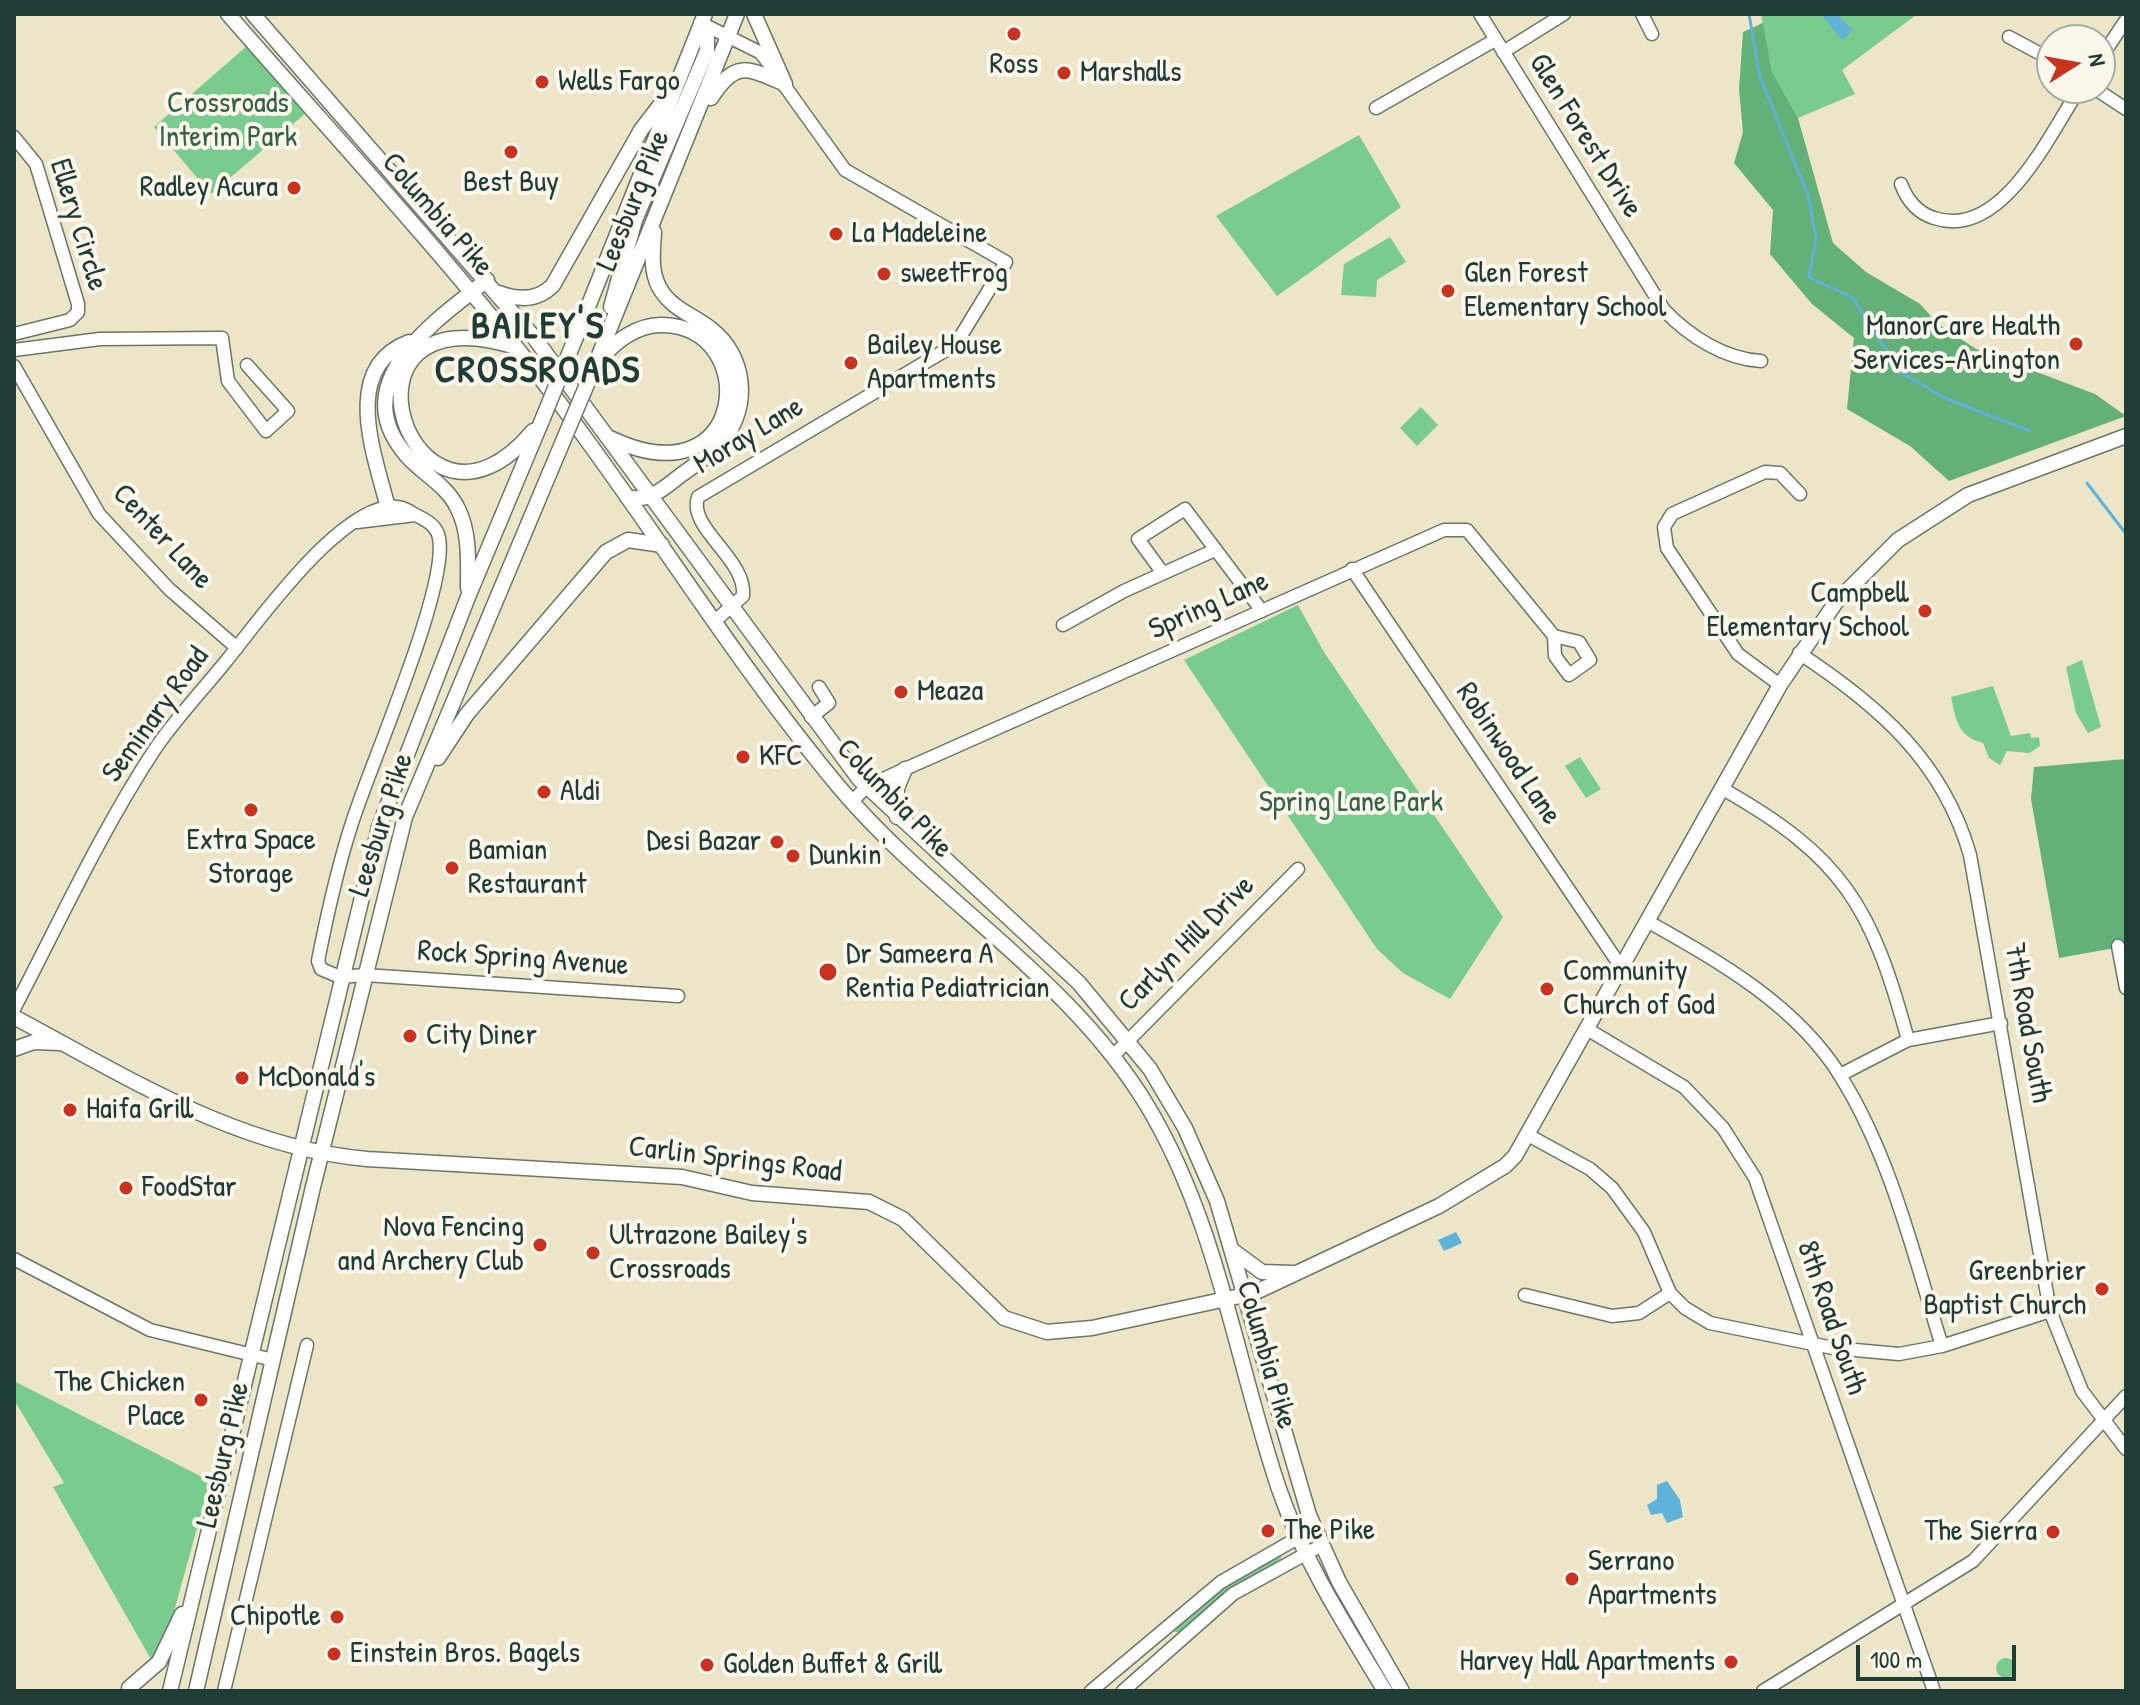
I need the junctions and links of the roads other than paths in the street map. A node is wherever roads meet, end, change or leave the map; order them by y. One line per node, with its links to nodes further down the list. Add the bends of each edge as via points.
1 (228, 14): 25 (main road, Columbia Pike)
2 (253, 14): 23 (main road, Columbia Pike)
3 (737, 14): 10 (main road, Leesburg Pike)
4 (754, 14): 15 (main road)
5 (1480, 14): 12 (street, Glen Forest Drive)
6 (1564, 14): 14 (street)
7 (1642, 14): 9 (street)
8 (703, 19): 10 (street); 16 (main road, Leesburg Pike); 28 (main road, via 707,51 635,220)
9 (1652, 34)
10 (730, 35): 15 (street, via 761,53); 19 (main road, Leesburg Pike)
11 (2009, 37): 13 (street)
12 (1495, 40): 14 (street, Glen Forest Drive); 18 (street)
13 (2036, 51)
14 (1503, 52): 31 (street, Glen Forest Drive, via 1664,310 1684,329 1730,356)
15 (785, 84): 19 (main road, via 753,70 735,71 723,80); 48 (street, Moray Lane, via 845,170 1006,262 956,344 698,497 698,514 740,574 743,594)
16 (675, 87): 24 (main road, via 641,130 553,285 530,297); 34 (main road, Leesburg Pike, bridge)
17 (2069, 104): 21 (street, via 2013,189 1993,209 1964,219 1939,220 1917,209)
18 (1376, 108)
19 (694, 125): 22 (main road, Leesburg Pike)
20 (14, 137): 26 (street, Ellery Circle, via 36,164 78,304 70,320)
21 (1901, 184)
22 (656, 220): 28 (main road, Leesburg Pike); 38 (main road, via 652,263 658,284 674,307 722,339 736,362 742,389 738,414 724,439)
23 (487, 280): 24 (main road, Columbia Pike); 25 (main road)
24 (497, 292): 36 (main road, Columbia Pike)
25 (471, 293): 27 (main road); 29 (main road, Columbia Pike)
26 (14, 334)
27 (417, 339): 40 (main road, via 387,353 368,390 367,418); 47 (main road, via 393,369 388,415 407,456 446,490 458,508 466,536)
28 (606, 345): 36 (main road, via 648,326 683,328 715,351 728,388 718,424 682,453 652,454); 62 (main road, Leesburg Pike, bridge)
29 (516, 347): 34 (main road, via 470,335 433,343 414,361 402,384 405,428 428,458 451,468 475,469 501,461); 39 (main road, Columbia Pike)
30 (14, 350): 32 (street, via 100,339 222,338 228,381 266,431 288,411)
31 (1761, 361)
32 (247, 365)
33 (14, 366): 53 (street, Center Lane, via 99,514 169,589)
34 (543, 418): 47 (main road, Leesburg Pike)
35 (2126, 436): 54 (main road, Carlin Springs Road, via 1968,495 1925,521 1853,583)
36 (609, 438): 38 (main road, Columbia Pike)
37 (1800, 494): 55 (street, via 1780,473 1765,472 1672,514 1664,527 1667,548 1738,654)
38 (652, 496): 39 (main road); 48 (main road, Columbia Pike)
39 (627, 497): 43 (main road, Columbia Pike)
40 (388, 508): 41 (street); 42 (street, Seminary Road)
41 (415, 515): 42 (street, Seminary Road); 69 (street, via 435,528 438,561 414,649 350,826 328,911 318,965)
42 (357, 522): 53 (street, Seminary Road, via 306,563)
43 (662, 545): 50 (main road, Columbia Pike); 62 (main road, via 628,540 606,552 467,714)
44 (1215, 550): 46 (street); 46 (street, via 1185,509 1138,539); 49 (street)
45 (1352, 569): 49 (street, Spring Lane); 52 (street, Spring Lane, via 1444,530 1467,530); 67 (street, Robinwood Lane)
46 (1162, 572): 51 (street)
47 (468, 597): 69 (main road, Leesburg Pike, via 379,827)
48 (732, 608): 50 (street); 57 (main road, Columbia Pike)
49 (1262, 611): 58 (street, Spring Lane)
50 (716, 620): 61 (main road, Columbia Pike)
51 (1063, 625)
52 (1554, 636)
53 (237, 648): 72 (street, Seminary Road, via 155,750)
54 (1799, 653): 55 (main road, Carlin Springs Road); 74 (street, 7th Road South, via 1904,736 1950,799 1970,855)
55 (1780, 685): 60 (main road, Carlin Springs Road)
56 (819, 687): 57 (street, via 829,703)
57 (811, 717): 59 (main road, Columbia Pike)
58 (905, 769): 59 (street, Spring Lane); 63 (main road, via 896,795)
59 (866, 787): 61 (street, Spring Lane); 63 (main road, Columbia Pike)
60 (1721, 788): 65 (main road, Carlin Springs Road); 77 (street, via 1793,831 1841,879 1870,925)
61 (852, 802): 80 (main road, Columbia Pike, via 1042,979)
62 (405, 817): 68 (main road, Leesburg Pike)
63 (897, 817): 76 (main road, Columbia Pike, via 1071,975)
64 (1298, 869): 76 (street, Carlyn Hill Drive)
65 (1647, 921): 67 (main road, Carlin Springs Road); 81 (street, via 1745,980 1782,1010)
66 (2118, 946): 70 (street)
67 (1621, 967): 75 (main road, Carlin Springs Road)
68 (365, 975): 69 (street); 71 (street, Rock Spring Avenue); 84 (main road, Leesburg Pike)
69 (340, 977): 83 (main road, Leesburg Pike)
70 (2126, 988)
71 (678, 996)
72 (14, 1009)
73 (14, 1017): 78 (main road, Carlin Springs Road)
74 (2001, 1023): 77 (street); 92 (street, 7th Road South)
75 (1587, 1029): 82 (main road, Carlin Springs Road); 93 (street, 8th Road South, via 1684,1087 1723,1128 1755,1178)
76 (1129, 1039): 80 (street, Carlyn Hill Drive); 85 (main road, Columbia Pike, via 1195,1148)
77 (1908, 1040): 81 (street)
78 (63, 1043): 79 (main road, via 34,1042); 83 (main road, Carlin Springs Road, via 208,1118)
79 (14, 1049)
80 (1113, 1056): 91 (main road, Columbia Pike, via 1178,1165)
81 (1840, 1075): 95 (street, via 1886,1175)
82 (1528, 1135): 87 (main road, Carlin Springs Road, via 1505,1166 1467,1191); 88 (street, via 1590,1169 1612,1188 1644,1232)
83 (300, 1147): 84 (main road, Carlin Springs Road); 96 (main road, Leesburg Pike)
84 (321, 1152): 91 (main road, Carlin Springs Road, via 682,1177 752,1193 869,1202 903,1219 1004,1318 1032,1330 1067,1332); 97 (main road, Leesburg Pike)
85 (1232, 1250): 87 (main road, via 1262,1272); 90 (main road, Columbia Pike)
86 (14, 1259): 96 (street, via 150,1330)
87 (1298, 1272): 90 (main road, Carlin Springs Road)
88 (1670, 1293): 89 (street, via 1639,1313 1612,1316); 93 (street, via 1710,1323)
89 (1525, 1295)
90 (1245, 1297): 91 (main road, Carlin Springs Road); 101 (main road, Columbia Pike)
91 (1225, 1302): 103 (main road, Columbia Pike, via 1263,1441)
92 (2050, 1311): 95 (street); 99 (street, 7th Road South, via 2082,1391)
93 (1814, 1344): 95 (street, via 1899,1354); 105 (street, 8th Road South)
94 (307, 1345): 109 (street)
95 (1942, 1346)
96 (250, 1354): 97 (street); 104 (main road, Leesburg Pike)
97 (273, 1360): 108 (main road, Leesburg Pike)
98 (2126, 1396): 99 (street)
99 (2103, 1421): 100 (street, 7th Road South); 105 (street, via 1973,1561)
100 (2126, 1449)
101 (1315, 1528): 102 (main road, Columbia Pike); 103 (street)
102 (1322, 1545): 103 (street); 113 (main road, Columbia Pike)
103 (1302, 1546): 110 (street, via 1221,1582); 111 (street, via 1233,1594); 112 (main road, Columbia Pike)
104 (195, 1585): 106 (main road, via 159,1662); 107 (main road, Leesburg Pike)
105 (1903, 1607): 114 (street); 115 (street, 8th Road South)
106 (129, 1688)
107 (170, 1691)
108 (196, 1691)
109 (224, 1691)
110 (1091, 1691)
111 (1123, 1691)
112 (1385, 1691)
113 (1402, 1691)
114 (1763, 1691)
115 (1934, 1691)

